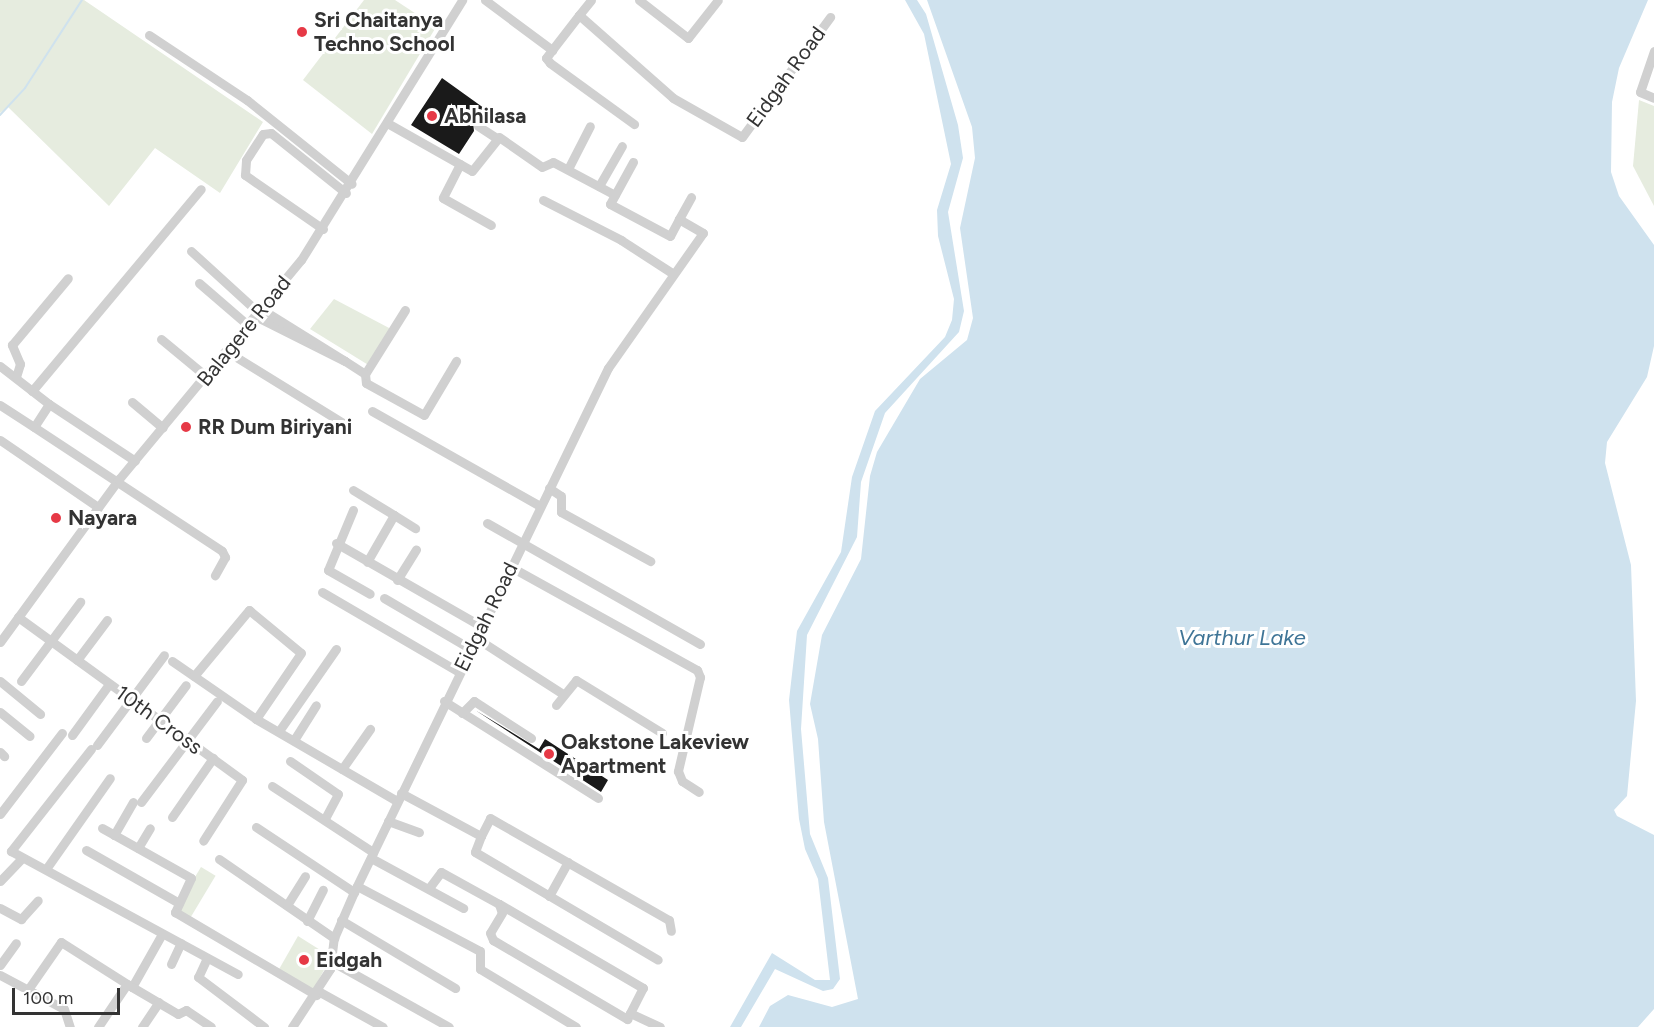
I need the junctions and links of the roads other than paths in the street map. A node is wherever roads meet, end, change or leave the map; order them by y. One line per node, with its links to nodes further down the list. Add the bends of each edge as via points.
1 (462, 0): 12 (street, Balagere Road)
2 (485, 0): 9 (street)
3 (591, 0): 6 (street)
4 (639, 0): 5 (street, via 688,38)
5 (713, 2)
6 (579, 15): 7 (street, Eidgah Road, via 673,98 742,137); 9 (street)
7 (830, 17)
8 (149, 34): 21 (street, via 247,100)
9 (552, 50): 13 (street, via 546,58 550,63)
10 (1654, 51): 11 (street, via 1640,93)
11 (1654, 98)
12 (389, 124): 19 (street); 21 (street, Balagere Road)
13 (634, 124)
14 (478, 126): 16 (street)
15 (590, 126): 20 (street)
16 (495, 137): 19 (street, via 477,169); 20 (street, via 542,167 554,162)
17 (622, 146): 22 (street)
18 (633, 162): 25 (street)
19 (459, 164): 29 (street, via 443,198)
20 (568, 169): 22 (street)
21 (352, 184): 24 (street, Balagere Road)
22 (599, 186): 25 (street)
23 (201, 189): 45 (street)
24 (346, 193): 30 (street, Balagere Road); 30 (street, via 270,133 263,134 246,160 245,175)
25 (615, 195): 28 (street, via 610,204 670,236)
26 (691, 197): 28 (street)
27 (543, 200): 32 (street, via 621,240)
28 (679, 219): 32 (street, Eidgah Road, via 703,233)
29 (491, 225)
30 (323, 228): 36 (street, Balagere Road)
31 (191, 251): 36 (street)
32 (672, 273): 56 (street, Eidgah Road, via 608,368)
33 (68, 278): 44 (street, via 12,345 20,364)
34 (199, 283): 37 (street)
35 (405, 310): 42 (street)
36 (260, 314): 37 (street, Balagere Road); 42 (street)
37 (249, 326): 39 (street, Balagere Road)
38 (161, 339): 43 (street)
39 (228, 352): 43 (street, Balagere Road); 50 (street)
40 (456, 362): 42 (street, via 422,415 366,383)
41 (0, 366): 44 (street)
42 (365, 374)
43 (207, 376): 52 (street, Balagere Road)
44 (16, 377): 45 (street)
45 (32, 391): 47 (street)
46 (132, 402): 52 (street)
47 (49, 404): 51 (street); 54 (street)
48 (0, 405): 51 (street)
49 (372, 411): 58 (street)
50 (348, 426)
51 (34, 427): 55 (street)
52 (162, 428): 54 (street, Balagere Road)
53 (0, 440): 59 (street)
54 (135, 461): 55 (street, Balagere Road)
55 (119, 479): 59 (street, Balagere Road); 70 (street, via 222,551 225,558)
56 (549, 488): 58 (street, Eidgah Road); 67 (street, via 561,496 561,512)
57 (353, 490): 61 (street)
58 (540, 506): 65 (street, Eidgah Road)
59 (98, 507): 76 (street, Balagere Road)
60 (353, 510): 64 (street)
61 (394, 515): 63 (street); 68 (street)
62 (487, 523): 65 (street)
63 (415, 528)
64 (336, 543): 68 (street); 73 (street, via 327,570)
65 (523, 543): 69 (street, Eidgah Road); 82 (street)
66 (416, 549): 71 (street)
67 (650, 561)
68 (367, 562): 71 (street)
69 (511, 567): 78 (street, Eidgah Road); 116 (street, via 697,670 700,677 678,771 682,781)
70 (215, 575)
71 (398, 580): 78 (street)
72 (322, 592): 86 (street)
73 (370, 594)
74 (384, 598): 83 (street)
75 (80, 602): 80 (street)
76 (18, 617): 80 (street, 10th Cross); 81 (street, Balagere Road)
77 (107, 620): 85 (street)
78 (481, 626): 79 (street, Eidgah Road)
79 (476, 638): 83 (street, Eidgah Road); 92 (street)
80 (51, 641): 85 (street, 10th Cross); 89 (street)
81 (0, 642)
82 (700, 644)
83 (471, 648): 86 (street, Eidgah Road)
84 (336, 649): 104 (street)
85 (77, 660): 90 (street, 10th Cross)
86 (459, 672): 95 (street, Eidgah Road)
87 (194, 676): 93 (street, via 168,658); 102 (street); 102 (street, via 249,610 301,652)
88 (0, 681): 100 (street)
89 (21, 681)
90 (109, 684): 93 (street, 10th Cross); 119 (street)
91 (186, 685): 101 (street)
92 (563, 693): 97 (street); 105 (street, via 576,680)
93 (131, 699): 101 (street, 10th Cross); 132 (street)
94 (217, 701): 109 (street)
95 (444, 701): 99 (street); 117 (street, Eidgah Road)
96 (316, 705): 110 (street)
97 (556, 705)
98 (0, 712): 106 (street)
99 (462, 713): 108 (street, via 474,701); 118 (street)
100 (40, 714)
101 (159, 719): 107 (street); 109 (street, 10th Cross)
102 (256, 719): 104 (street)
103 (370, 729): 113 (street)
104 (279, 731): 110 (street)
105 (662, 733)
106 (30, 736)
107 (146, 738)
108 (531, 738)
109 (188, 740): 111 (street, 10th Cross); 127 (street)
110 (294, 740): 113 (street)
111 (213, 758): 120 (street); 129 (street, 10th Cross, via 242,780)
112 (290, 761): 121 (street, via 338,794)
113 (342, 769): 117 (street)
114 (110, 777): 138 (street)
115 (272, 786): 121 (street)
116 (699, 792)
117 (399, 797): 122 (street, Eidgah Road); 128 (street)
118 (598, 798)
119 (0, 814)
120 (172, 817)
121 (325, 818): 134 (street)
122 (388, 821): 126 (street); 134 (street, Eidgah Road)
123 (256, 827): 142 (street)
124 (102, 828): 127 (street)
125 (150, 828): 130 (street)
126 (419, 831)
127 (114, 835): 130 (street)
128 (481, 836): 137 (street, via 490,818); 144 (street, via 475,852)
129 (202, 842)
130 (138, 848): 146 (street, via 191,878)
131 (86, 850): 146 (street)
132 (11, 851): 133 (street); 135 (street)
133 (0, 853)
134 (372, 855): 141 (street); 142 (street, Eidgah Road)
135 (22, 858): 138 (street); 140 (street)
136 (219, 859): 148 (street)
137 (568, 862): 144 (street); 153 (street, via 669,920)
138 (46, 869): 154 (street)
139 (305, 876): 148 (street)
140 (0, 881)
141 (429, 888): 147 (street, via 441,872); 150 (street)
142 (356, 889): 151 (street, Eidgah Road); 179 (street, via 480,951 480,969)
143 (323, 890): 152 (street)
144 (549, 896): 159 (street)
145 (38, 900): 149 (street, via 21,919)
146 (179, 903): 168 (street, via 175,910 181,916)
147 (499, 904): 170 (street, via 643,988); 170 (street, via 502,913 490,933 493,940 622,1018)
148 (286, 905): 152 (street)
149 (0, 908)
150 (464, 908)
151 (341, 920): 155 (street, Eidgah Road); 167 (street)
152 (307, 921): 155 (street)
153 (671, 931)
154 (162, 934): 157 (street); 165 (street)
155 (334, 938): 160 (street, Eidgah Road)
156 (16, 943): 162 (street)
157 (181, 943): 158 (street); 161 (street)
158 (207, 958): 163 (street); 175 (street, via 198,977)
159 (658, 960)
160 (331, 961): 168 (street, Eidgah Road); 178 (street)
161 (171, 964)
162 (0, 965)
163 (238, 974)
164 (0, 975): 166 (street)
165 (129, 986): 166 (street, via 61,942); 169 (street); 172 (street)
166 (29, 988): 171 (street, via 64,1009)
167 (455, 988)
168 (317, 993): 176 (street, Eidgah Road); 177 (street)
169 (159, 1002): 173 (street); 174 (street, via 178,1014 186,1010)
170 (630, 1013): 180 (street)
171 (70, 1027)
172 (98, 1027)
173 (142, 1027)
174 (211, 1027)
175 (264, 1027)
176 (292, 1027)
177 (383, 1027)
178 (449, 1027)
179 (576, 1027)
180 (660, 1027)

